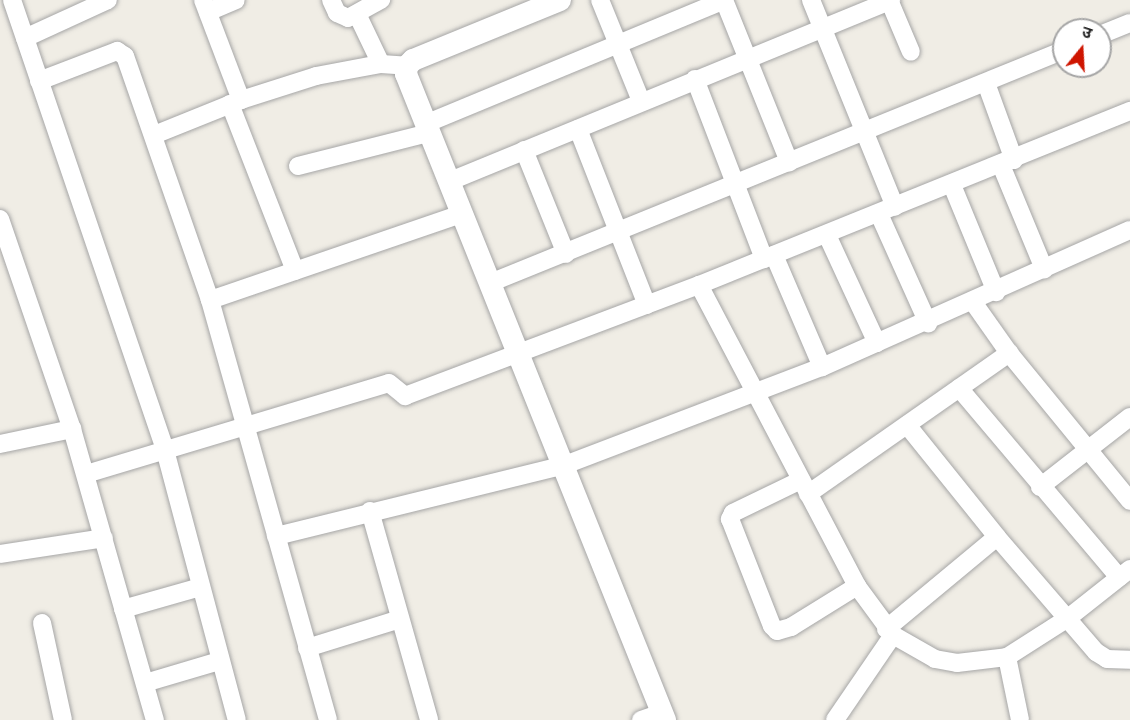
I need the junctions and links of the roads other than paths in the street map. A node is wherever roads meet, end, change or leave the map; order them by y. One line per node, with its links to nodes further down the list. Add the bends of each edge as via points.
1 (12, 0): 16 (street)
2 (108, 0): 16 (street)
3 (236, 0): 11 (street)
4 (331, 0): 12 (street, via 341,18)
5 (381, 0): 12 (street)
6 (560, 0): 22 (street, via 456,41)
7 (600, 0): 17 (street)
8 (724, 0): 17 (street); 20 (street)
9 (811, 0): 14 (street)
10 (890, 0): 14 (street); 18 (street)
11 (205, 6): 27 (street)
12 (357, 14): 21 (street)
13 (1130, 23): 15 (street)
14 (822, 28): 20 (street); 31 (street)
15 (1112, 30)
16 (25, 38): 24 (street)
17 (618, 43): 26 (street); 29 (street)
18 (911, 52)
19 (1052, 55): 25 (street)
20 (748, 57): 23 (street); 34 (street)
21 (381, 64): 22 (street); 27 (street, via 316,76)
22 (406, 66): 29 (street)
23 (695, 79): 26 (street); 38 (street)
24 (39, 81): 32 (street, via 123,52); 69 (street)
25 (986, 83): 31 (street); 35 (street)
26 (641, 101): 30 (street)
27 (235, 102): 32 (street); 49 (street)
28 (1130, 111): 35 (street)
29 (427, 128): 36 (street); 37 (street)
30 (578, 129): 33 (street); 44 (street)
31 (865, 132): 34 (street); 40 (street)
32 (154, 135): 53 (street)
33 (524, 150): 37 (street); 46 (street)
34 (789, 162): 38 (street)
35 (1008, 162): 39 (street); 48 (street)
36 (298, 166)
37 (448, 182): 41 (street)
38 (736, 184): 44 (street); 47 (street)
39 (952, 185): 40 (street); 52 (street)
40 (887, 210): 45 (street); 56 (street)
41 (461, 214): 49 (street); 50 (street)
42 (0, 219): 66 (street)
43 (1130, 230): 48 (street)
44 (617, 233): 46 (street); 55 (street)
45 (826, 235): 47 (street); 57 (street)
46 (566, 254): 50 (street)
47 (769, 257): 51 (street); 60 (street)
48 (1044, 269): 52 (street)
49 (295, 272): 53 (street)
50 (490, 283): 59 (street)
51 (699, 285): 55 (street); 62 (street)
52 (996, 292): 54 (street)
53 (210, 300): 64 (street)
54 (974, 302): 56 (street); 58 (street)
55 (647, 305): 59 (street)
56 (928, 323): 57 (street)
57 (877, 344): 60 (street)
58 (1009, 353): 61 (street); 68 (street)
59 (518, 355): 64 (street, via 405,396 389,383); 70 (street)
60 (822, 368): 62 (street)
61 (959, 388): 65 (street); 73 (street)
62 (756, 392): 70 (street); 72 (street)
63 (1130, 417): 68 (street)
64 (242, 425): 69 (street); 76 (street)
65 (907, 425): 72 (street); 77 (street)
66 (72, 429): 67 (street); 71 (street)
67 (0, 444)
68 (1089, 449): 73 (street); 74 (street)
69 (165, 450): 71 (street); 82 (street)
70 (565, 465): 75 (street); 93 (street)
71 (86, 474): 78 (street)
72 (805, 487): 81 (street); 81 (street, via 733,513 730,519 772,626 777,631 791,627)
73 (1040, 487): 80 (street)
74 (1130, 501)
75 (370, 511): 76 (street); 85 (street)
76 (276, 536): 88 (street)
77 (997, 537): 84 (street); 87 (street)
78 (104, 538): 79 (street); 83 (street)
79 (0, 554)
80 (1125, 573): 84 (street)
81 (857, 586): 87 (street)
82 (201, 587): 83 (street); 91 (street)
83 (123, 609): 92 (street)
84 (1068, 618): 89 (street); 90 (street, via 1107,659)
85 (400, 619): 88 (street); 98 (street)
86 (42, 623): 94 (street)
87 (890, 632): 89 (street, via 935,659 957,663); 99 (street)
88 (308, 648): 97 (street)
89 (1007, 657): 100 (street)
90 (1130, 660)
91 (219, 662): 92 (street); 96 (street)
92 (144, 683): 95 (street)
93 (656, 718)
94 (63, 720)
95 (155, 720)
96 (237, 720)
97 (328, 720)
98 (429, 720)
99 (836, 720)
100 (1020, 720)

